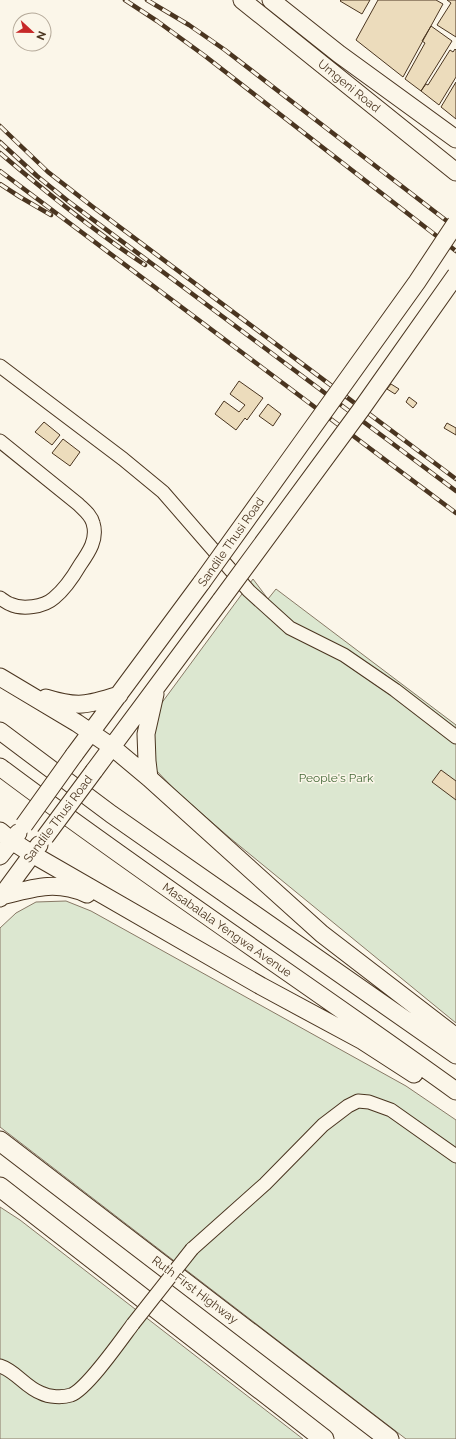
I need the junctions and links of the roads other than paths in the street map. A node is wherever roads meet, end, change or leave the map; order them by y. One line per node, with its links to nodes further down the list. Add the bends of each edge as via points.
1 (242, 0): 3 (main road, Umgeni Road)
2 (274, 1): 3 (street); 4 (main road, Umgeni Road, via 340,54)
3 (265, 18): 5 (main road, Umgeni Road)
4 (456, 139)
5 (456, 172)
6 (456, 223): 14 (main road, Sandile Thusi Road, bridge, via 417,282)
7 (456, 274): 12 (main road, Sandile Thusi Road, bridge, via 360,411)
8 (0, 366): 17 (street, via 163,492 249,591 290,628 344,655)
9 (0, 441): 10 (street, via 90,515 94,523 94,537 91,548 68,584 53,599 40,605 25,607 11,605)
10 (0, 598)
11 (0, 677): 13 (main road)
12 (157, 686): 18 (main road, Sandile Thusi Road); 20 (main road, via 146,734)
13 (26, 692): 14 (main road, via 73,705 91,704); 16 (main road)
14 (119, 695): 16 (main road, Sandile Thusi Road)
15 (0, 731): 27 (main road, via 111,814)
16 (91, 732): 18 (main road); 21 (main road, Sandile Thusi Road, bridge, via 24,825)
17 (456, 737)
18 (112, 747): 20 (main road); 22 (main road, Sandile Thusi Road, bridge)
19 (0, 767): 28 (main road, Masabalala Yengwa Avenue, via 81,828)
20 (149, 778): 26 (main road, via 322,934)
21 (6, 836): 22 (main road); 23 (main road, Sandile Thusi Road)
22 (32, 854): 24 (main road, Sandile Thusi Road); 25 (main road)
23 (0, 856)
24 (1, 897): 25 (main road, via 51,885 66,887)
25 (151, 922): 29 (main road, via 363,1041)
26 (456, 1036)
27 (456, 1055)
28 (456, 1091)
29 (456, 1101)
30 (0, 1141): 35 (highway, Ruth First Highway)
31 (456, 1156): 33 (street, bridge, via 391,1110 358,1101 323,1126 259,1189 192,1249 86,1384 71,1395 54,1397 40,1393 11,1371)
32 (0, 1187): 34 (highway)
33 (0, 1366)
34 (324, 1439)
35 (389, 1439)

